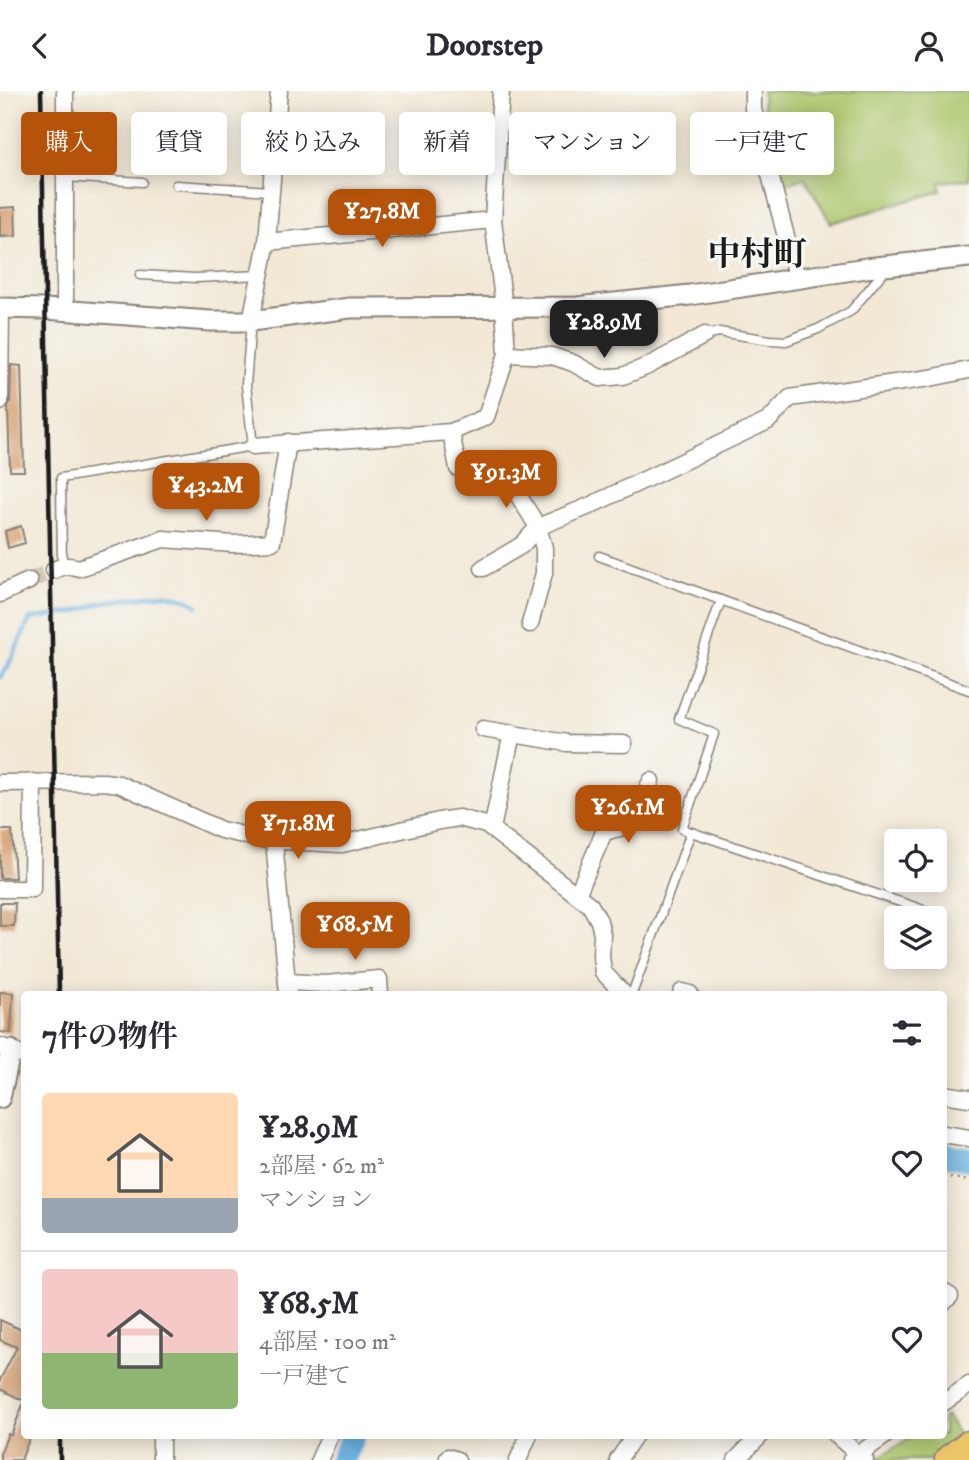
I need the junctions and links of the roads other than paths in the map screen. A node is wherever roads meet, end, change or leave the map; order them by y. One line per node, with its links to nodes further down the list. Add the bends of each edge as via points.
1 (65, 91): 7 (street)
2 (279, 91): 5 (street)
3 (501, 91): 11 (street)
4 (753, 91): 17 (street, via 753,109)
5 (277, 112)
6 (272, 175): 10 (street)
7 (65, 177): 8 (lane); 20 (street)
8 (142, 182)
9 (176, 185): 10 (lane)
10 (271, 191): 12 (street)
11 (493, 220): 12 (street); 18 (street)
12 (267, 242): 16 (street)
13 (969, 257): 14 (street)
14 (890, 265): 17 (street); 22 (lane, via 851,311 818,329 786,341)
15 (139, 275): 16 (lane)
16 (260, 275): 21 (street)
17 (797, 279): 18 (street, via 589,306)
18 (504, 307): 21 (street, via 350,308); 23 (street)
19 (0, 309): 20 (street); 25 (street)
20 (65, 311): 21 (street)
21 (251, 321): 28 (lane, via 246,385)
22 (705, 335): 23 (street, via 623,376 600,378 552,356)
23 (507, 354): 26 (street, via 486,417)
24 (969, 370): 29 (street, via 790,398 768,421)
25 (0, 402)
26 (451, 432): 27 (street); 29 (street, via 458,468 481,472 519,495)
27 (288, 442): 28 (street); 31 (street, via 272,543 163,539 79,568)
28 (253, 446): 31 (lane, via 61,478)
29 (538, 527): 32 (street, via 523,545); 36 (street, via 544,573)
30 (599, 556): 35 (lane)
31 (58, 568)
32 (483, 568)
33 (29, 580): 34 (street)
34 (0, 594)
35 (721, 600): 37 (lane); 45 (lane, via 679,719 714,734 682,829)
36 (530, 624)
37 (969, 690)
38 (483, 729): 39 (street)
39 (512, 733): 40 (street, via 567,743); 44 (street)
40 (624, 744)
41 (650, 781): 48 (street, via 630,825 604,832)
42 (33, 782): 43 (street); 46 (street, via 118,784 221,830); 47 (street, via 33,889)
43 (0, 783)
44 (492, 829): 46 (street, via 459,818 342,844); 48 (street)
45 (691, 832): 49 (lane); 53 (lane)
46 (274, 841): 50 (street)
47 (0, 889)
48 (577, 895): 52 (street, via 590,905 599,922 603,972)
49 (912, 906)
50 (287, 988): 51 (street, via 379,979)
51 (380, 991)
52 (621, 991)
53 (633, 991)
54 (12, 1051): 56 (street)
55 (947, 1095): 57 (street)
56 (0, 1098)
57 (969, 1098)
58 (947, 1135): 59 (street)
59 (969, 1138)
60 (969, 1385): 61 (street)
61 (947, 1400)
62 (161, 1439): 71 (street)
63 (328, 1439): 72 (street)
64 (527, 1439): 73 (street)
65 (632, 1439): 74 (street)
66 (757, 1439): 75 (street)
67 (840, 1439): 70 (street)
68 (881, 1439): 70 (street)
69 (969, 1446): 76 (highway)
70 (858, 1458)
71 (161, 1460)
72 (319, 1460)
73 (518, 1460)
74 (618, 1460)
75 (736, 1460)
76 (950, 1460)

